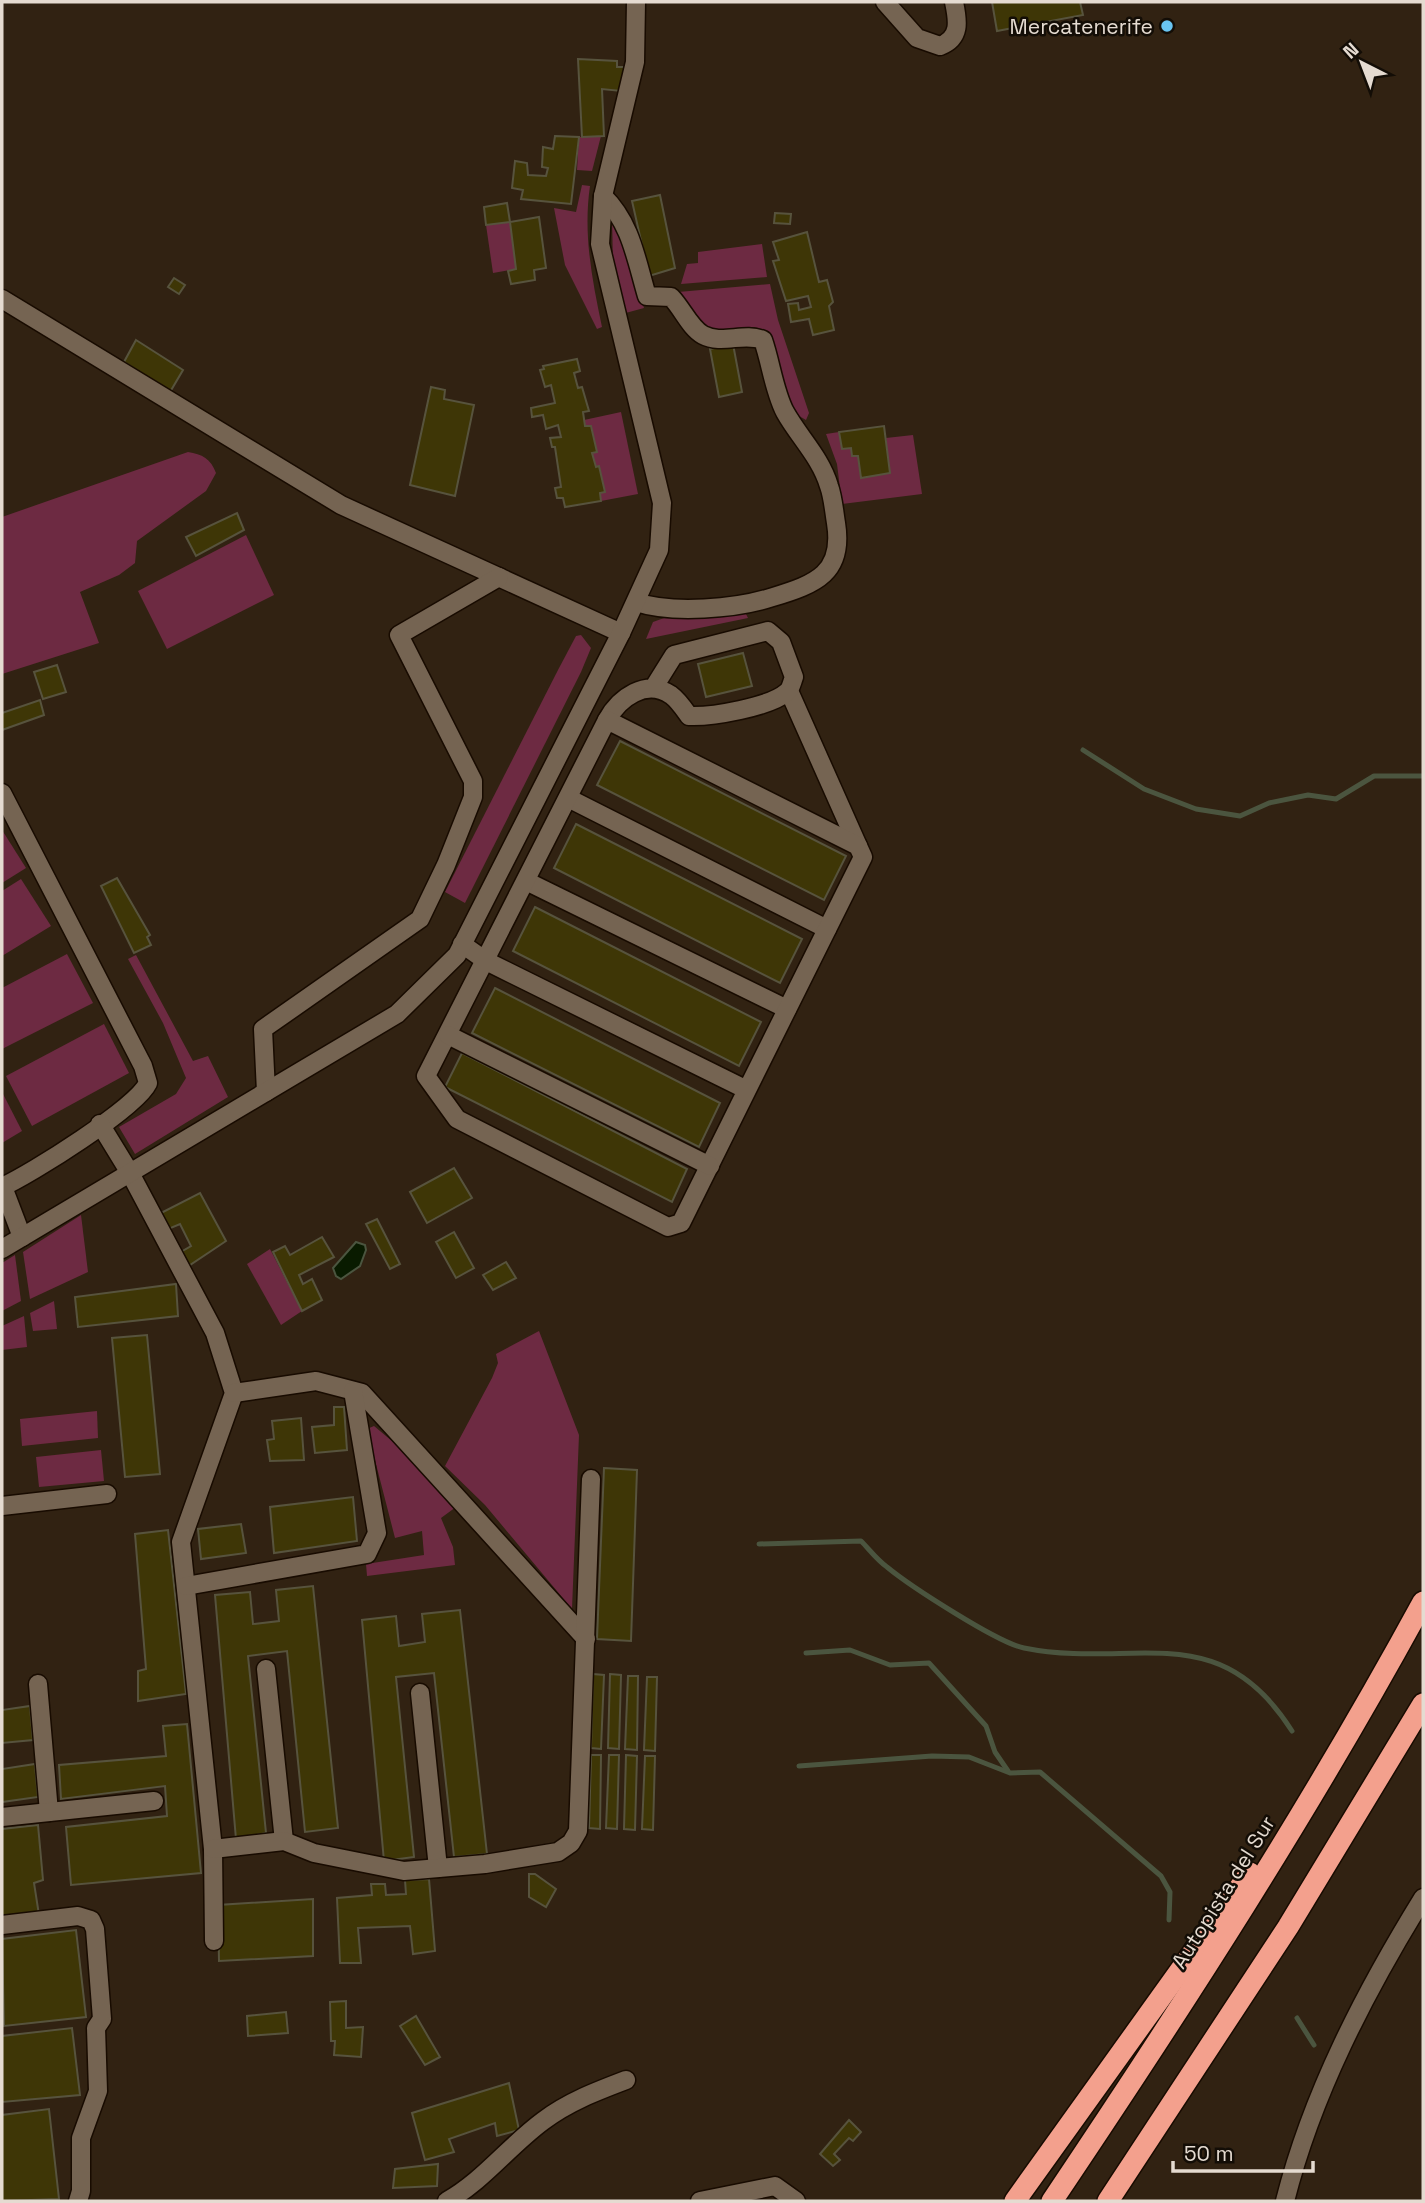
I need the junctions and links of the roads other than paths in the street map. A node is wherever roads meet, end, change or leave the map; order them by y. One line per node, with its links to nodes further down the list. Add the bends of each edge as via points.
1 (636, 2): 4 (street, via 635,62)
2 (954, 2): 3 (street, via 956,33 940,46 917,38)
3 (892, 6)
4 (603, 196): 7 (street, via 600,244 662,502 659,550); 7 (street, via 627,226 647,296 671,297 703,335 763,340 785,412 829,485 838,535 835,562 803,588 762,601 728,605 659,610)
5 (2, 299): 6 (street, via 341,505)
6 (499, 577): 8 (street); 22 (street, via 399,635 474,781 473,797 446,865 420,919 263,1029)
7 (636, 602): 8 (street)
8 (621, 633): 17 (street)
9 (654, 688): 10 (street, via 672,695 690,716 772,701); 10 (street, via 674,655 768,631 781,642 794,677); 11 (street, via 630,693 615,705)
10 (789, 691): 14 (street)
11 (607, 720): 13 (street); 14 (street)
12 (2, 793): 23 (street, via 143,1066 148,1083 143,1093)
13 (568, 798): 15 (street); 16 (street)
14 (858, 846): 16 (street, via 863,857)
15 (527, 881): 18 (street); 19 (street)
16 (827, 929): 19 (street)
17 (462, 944): 18 (street); 22 (street, via 457,955 397,1014)
18 (486, 961): 20 (street); 21 (street)
19 (787, 1009): 21 (street)
20 (448, 1035): 24 (street); 24 (street, via 426,1076 457,1119 668,1227 681,1223)
21 (747, 1090): 24 (street)
22 (266, 1092): 25 (street)
23 (100, 1124): 25 (street); 26 (street)
24 (709, 1166)
25 (130, 1172): 27 (street); 30 (street, via 215,1333)
26 (2, 1187): 27 (street)
27 (22, 1237): 28 (street)
28 (2, 1249)
29 (353, 1391): 30 (street, via 316,1381); 34 (street, via 377,1533 367,1554); 36 (street, via 362,1393)
30 (234, 1393): 34 (street, via 181,1542)
31 (591, 1479): 36 (street)
32 (107, 1494): 33 (street)
33 (2, 1506)
34 (186, 1586): 46 (street)
35 (1423, 1602): 41 (highway, Autopista del Sur)
36 (586, 1639): 47 (street, via 578,1832 571,1843 558,1852)
37 (267, 1669): 45 (street)
38 (38, 1684): 43 (street)
39 (419, 1693): 47 (street)
40 (1423, 1704): 58 (highway, via 1288,1927)
41 (1350, 1732): 56 (highway); 57 (highway, Autopista del Sur, via 1229,1931)
42 (155, 1801): 43 (street)
43 (49, 1812): 44 (street)
44 (2, 1817)
45 (284, 1841): 46 (street); 47 (street, via 314,1853 404,1871)
46 (212, 1849): 50 (street)
47 (438, 1868)
48 (1423, 1898): 59 (street, via 1339,2054)
49 (2, 1926): 53 (street, via 78,1916 91,1920 95,1929 102,2019 96,2028 98,2091 81,2138)
50 (214, 1941)
51 (626, 2080): 54 (street, via 543,2121 465,2191)
52 (792, 2199): 55 (street, via 775,2186)
53 (78, 2201)
54 (447, 2201)
55 (701, 2201)
56 (1015, 2201)
57 (1052, 2201)
58 (1108, 2201)
59 (1285, 2201)

